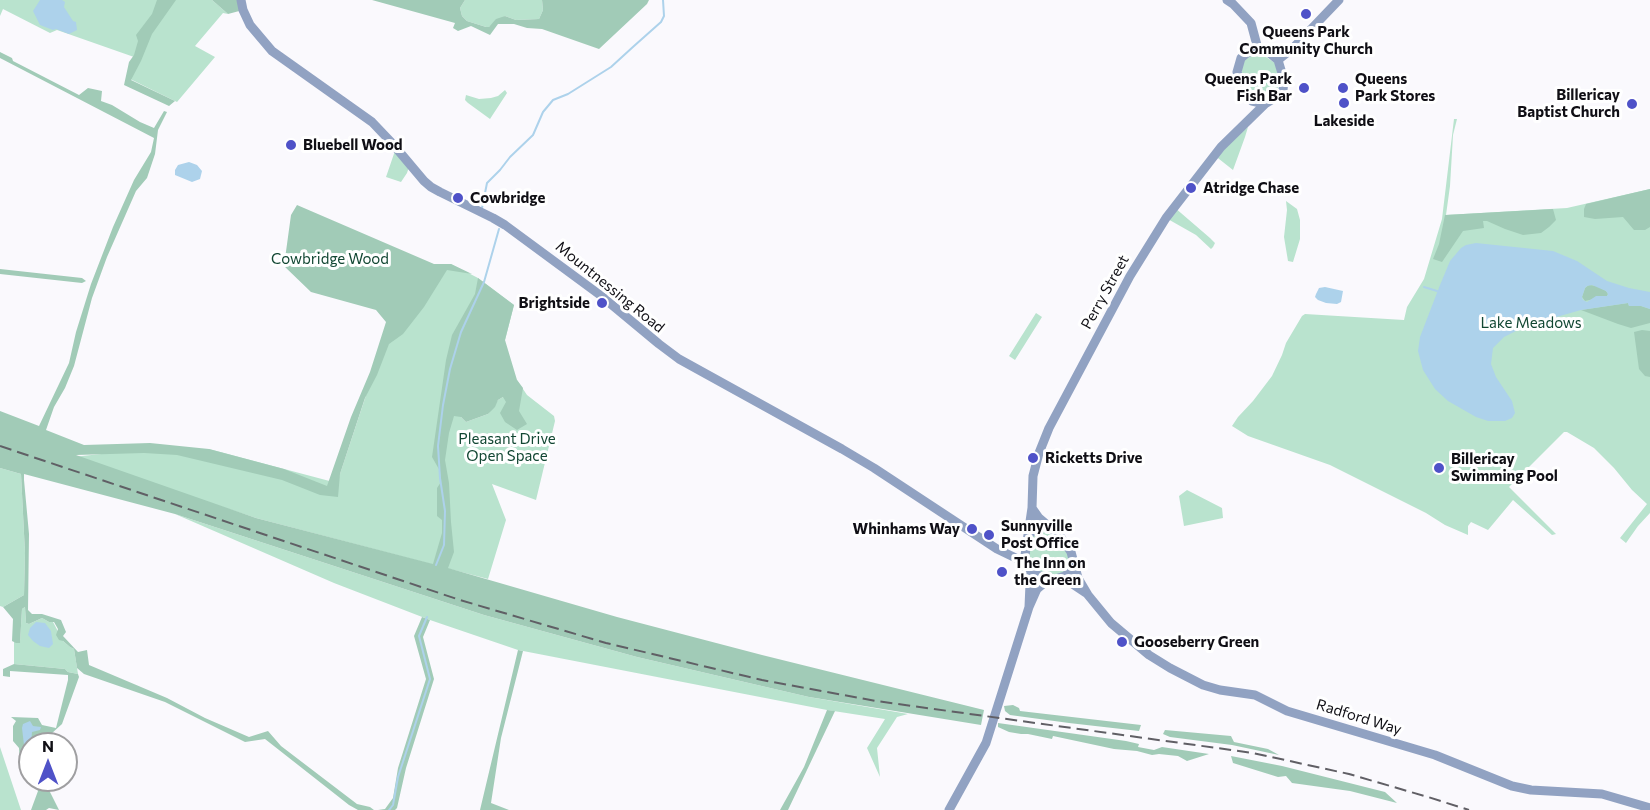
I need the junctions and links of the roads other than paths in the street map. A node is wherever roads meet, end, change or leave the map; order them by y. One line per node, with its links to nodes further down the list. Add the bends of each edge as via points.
1 (241, 0): 13 (street, Mountnessing Road, via 250,25 272,51 372,122 431,187 505,225 679,359 850,454)
2 (1227, 0): 4 (street, via 1251,23)
3 (1339, 0): 5 (street)
4 (1257, 49): 5 (street); 6 (street, via 1241,58 1237,72 1244,93)
5 (1278, 60): 7 (street, via 1283,90)
6 (1252, 101): 7 (street); 8 (street)
7 (1265, 104): 8 (street, Perry Street)
8 (1252, 116): 9 (street, Perry Street, via 1184,193 1130,276 1043,441 1033,476)
9 (1032, 508): 10 (street); 11 (street, Perry Street)
10 (1048, 525): 11 (street); 14 (street, via 1065,543)
11 (1028, 536): 12 (street)
12 (1025, 546): 13 (street); 15 (street)
13 (1002, 552): 15 (street, Mountnessing Road)
14 (1074, 563): 16 (street, via 1071,572); 17 (street, Radford Way)
15 (1025, 566): 16 (street, Mountnessing Road, via 1036,575); 18 (street, via 1030,584)
16 (1053, 578): 17 (street, Radford Way, via 1071,583); 18 (street, via 1037,589)
17 (1088, 595): 19 (street, Radford Way, via 1111,623 1149,655 1203,685 1255,695 1287,711 1435,755 1512,786 1602,794)
18 (1029, 607): 20 (street, via 992,726)
19 (1650, 808)
20 (949, 810)

